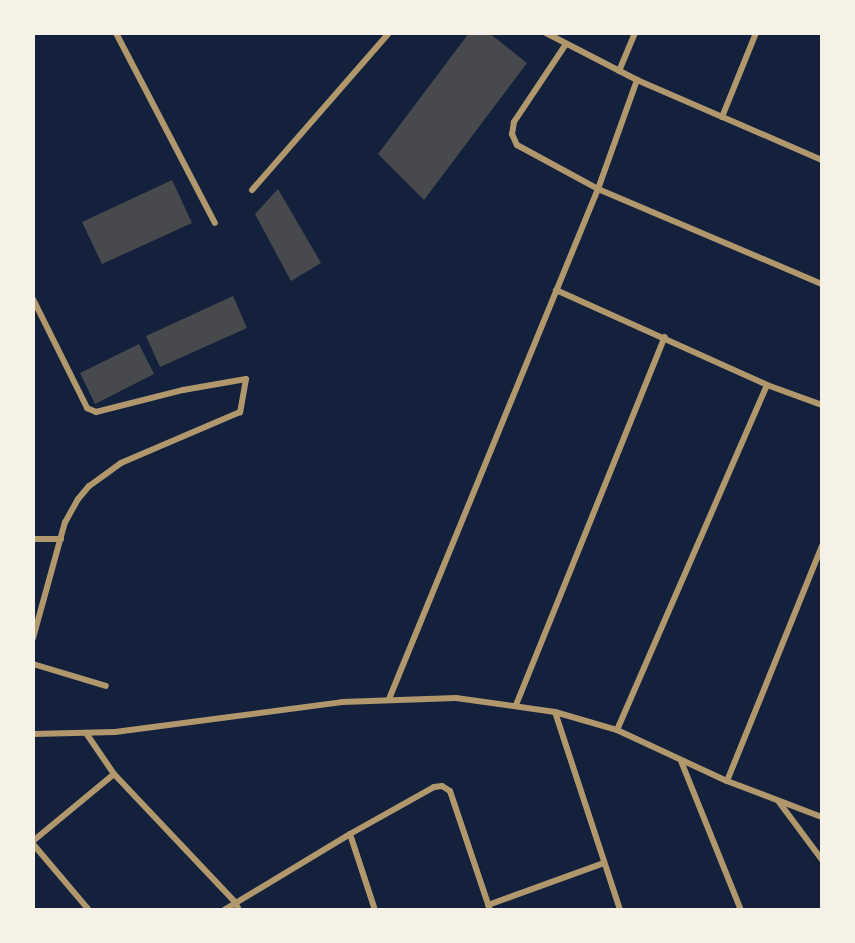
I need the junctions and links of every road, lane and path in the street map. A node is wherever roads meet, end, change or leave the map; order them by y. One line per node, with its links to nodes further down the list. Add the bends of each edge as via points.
1 (116, 33): 13 (street)
2 (389, 33): 12 (street)
3 (546, 33): 6 (street)
4 (635, 33): 7 (street)
5 (756, 33): 9 (street)
6 (566, 44): 7 (street); 11 (street, via 514,122 513,134 517,145)
7 (619, 71): 8 (street)
8 (637, 80): 9 (street); 11 (street)
9 (722, 117): 10 (street)
10 (822, 160)
11 (598, 189): 14 (street); 15 (street)
12 (252, 190)
13 (215, 223)
14 (822, 284)
15 (556, 290): 17 (street); 28 (street)
16 (33, 299): 21 (street, via 87,408 96,412 246,379 240,412 108,470 78,499)
17 (665, 337): 18 (street); 29 (street)
18 (767, 385): 19 (street); 31 (street)
19 (822, 405)
20 (33, 539): 21 (street)
21 (61, 539): 25 (street)
22 (822, 547): 23 (street)
23 (813, 568): 24 (street); 36 (street)
24 (822, 572)
25 (33, 638)
26 (33, 664): 27 (street)
27 (106, 686)
28 (389, 699): 29 (street, via 456,698); 32 (street)
29 (516, 705): 30 (street)
30 (555, 712): 31 (street); 42 (street)
31 (617, 730): 34 (street)
32 (86, 733): 33 (street); 35 (street)
33 (33, 734)
34 (681, 761): 36 (street); 50 (street)
35 (114, 774): 40 (street); 43 (street)
36 (727, 780): 37 (street)
37 (778, 800): 38 (street); 41 (street)
38 (822, 817)
39 (350, 834): 43 (street); 44 (street, via 442,786 450,791); 48 (street)
40 (33, 843): 45 (street)
41 (822, 860)
42 (604, 863): 44 (street); 49 (street)
43 (235, 902): 46 (street); 47 (street)
44 (489, 907)
45 (89, 910)
46 (224, 910)
47 (239, 910)
48 (375, 910)
49 (620, 910)
50 (741, 910)

